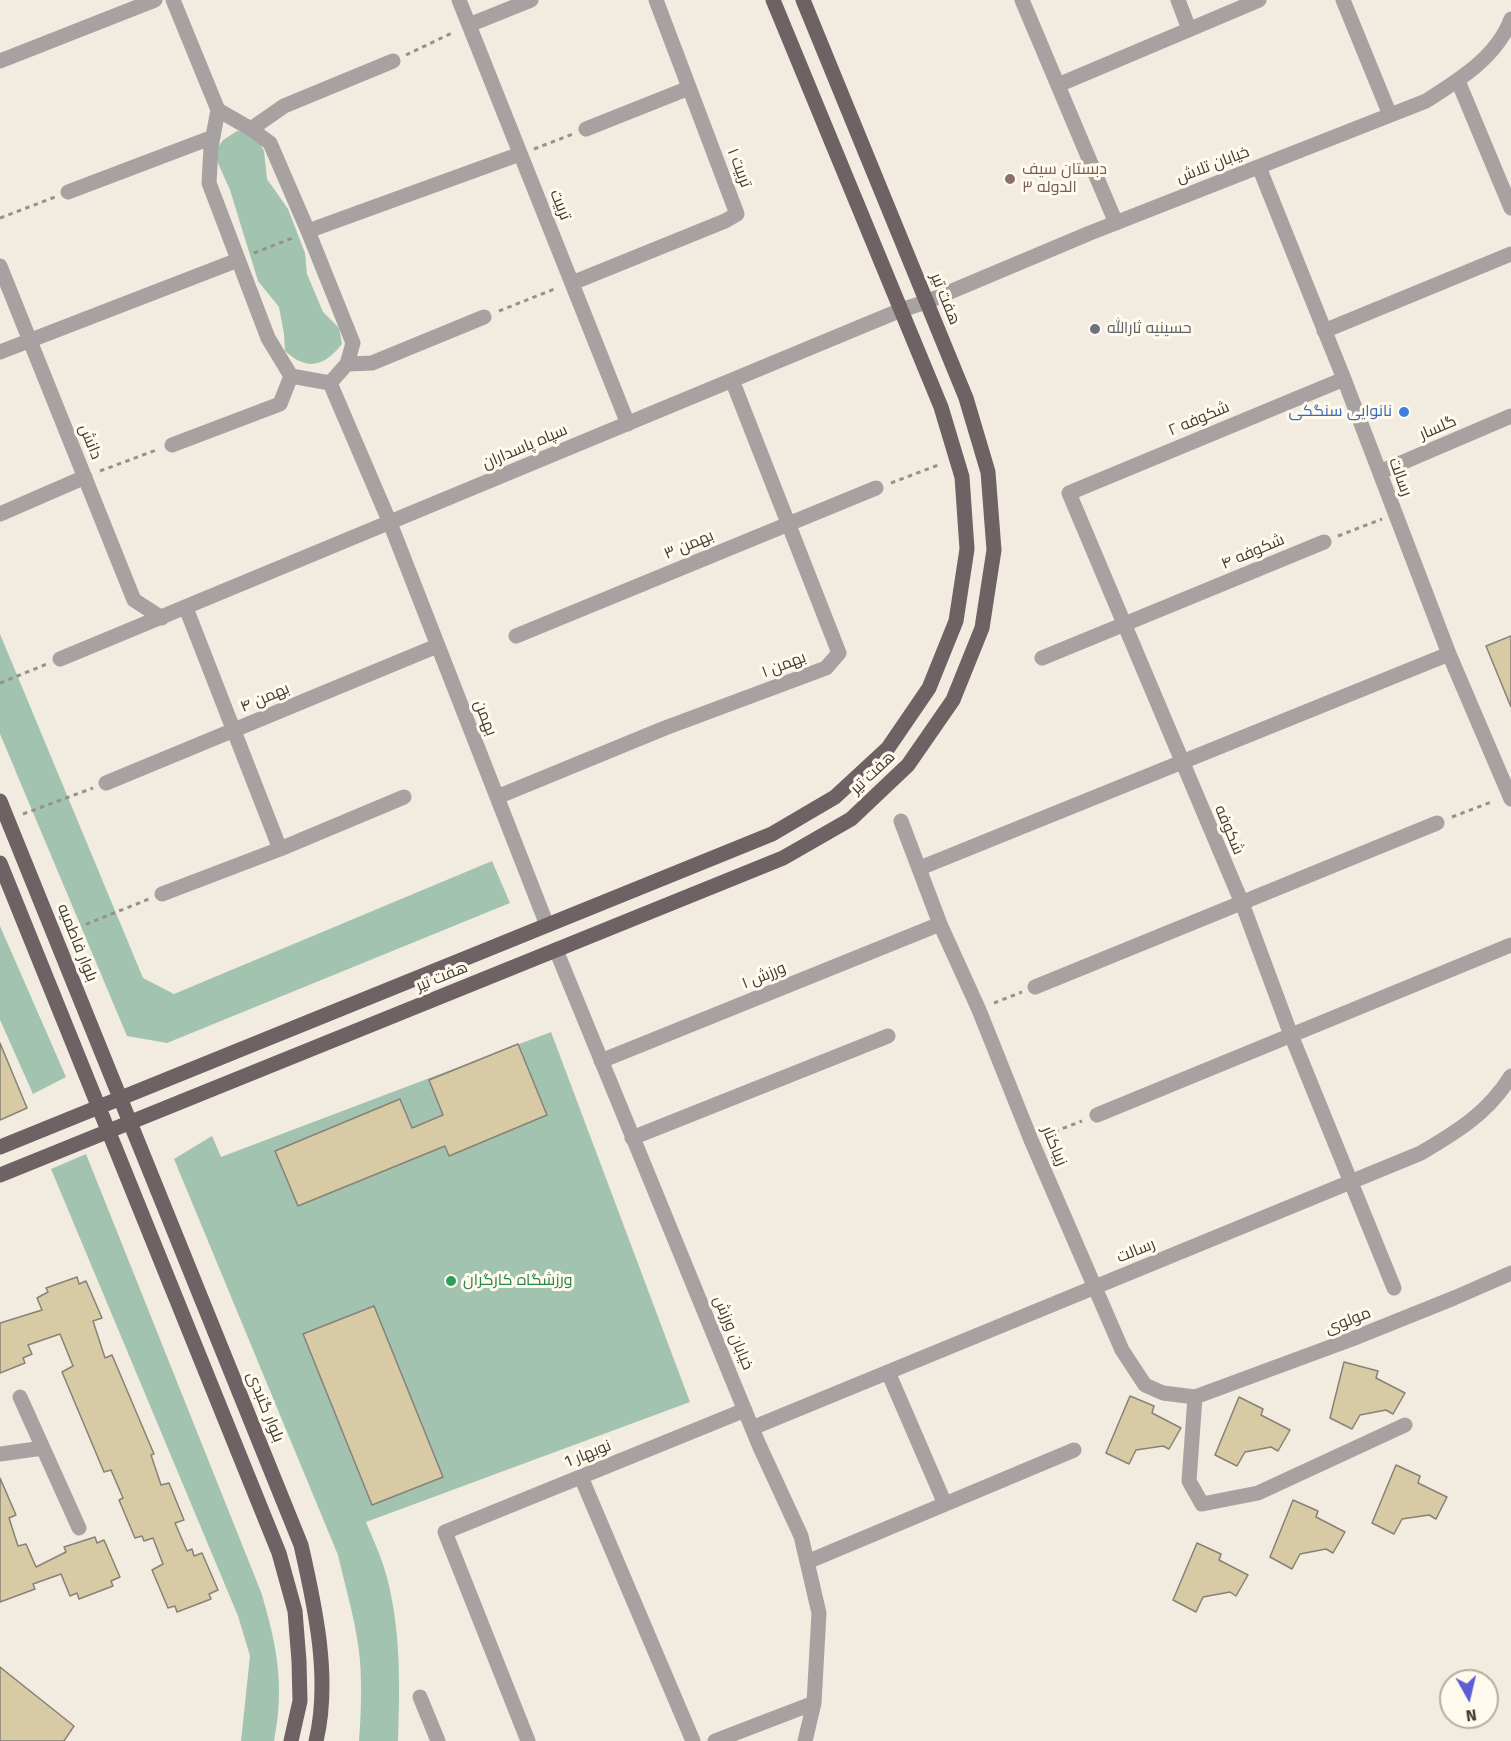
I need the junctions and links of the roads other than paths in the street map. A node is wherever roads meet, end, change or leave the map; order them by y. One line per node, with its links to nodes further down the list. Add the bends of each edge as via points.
1 (155, 0): 15 (street)
2 (173, 0): 20 (street)
3 (459, 0): 13 (street, تربیت)
4 (531, 0): 13 (street)
5 (656, 0): 19 (street, تربیت ۱)
6 (773, 0): 36 (main road, هفت تیر)
7 (802, 0): 35 (main road, هفت تیر)
8 (1022, 0): 18 (street)
9 (1178, 0): 14 (street)
10 (1258, 0): 14 (street)
11 (1343, 0): 21 (street)
12 (1511, 19): 17 (street, خیابان تلاش, via 1490,54)
13 (469, 25): 25 (street, تربیت)
14 (1189, 29): 18 (street)
15 (0, 61)
16 (393, 61): 22 (street, via 284,106)
17 (1458, 81): 21 (street, خیابان تلاش, via 1426,101); 28 (street)
18 (1058, 85): 29 (street)
19 (689, 88): 23 (street); 34 (street, تربیت ۱, via 737,214)
20 (218, 110): 22 (street); 24 (street)
21 (1390, 115): 26 (street, خیابان تلاش)
22 (251, 129): 30 (street, via 270,143)
23 (585, 129)
24 (213, 137): 27 (street); 32 (street, via 208,183)
25 (520, 154): 30 (street); 34 (street, تربیت)
26 (1259, 167): 29 (street, خیابان تلاش); 38 (street, رسالت)
27 (68, 192)
28 (1511, 208)
29 (1116, 223): 35 (street, خیابان تلاش)
30 (308, 231): 41 (street, via 353,343)
31 (1511, 254): 38 (street)
32 (238, 260): 39 (street); 42 (street, via 268,338)
33 (0, 266): 39 (street, دانش)
34 (572, 283): 47 (street, تربیت)
35 (926, 302): 36 (street, خیابان تلاش); 82 (main road, هفت تیر, via 966,398 988,472 994,550 982,628 953,700 908,765 851,819 783,858)
36 (901, 310): 44 (street, سپاه پاسداران); 80 (main road, هفت تیر, via 941,406 962,477 967,549 956,621 929,688 888,748 835,797 772,834)
37 (484, 317): 41 (street, via 372,363)
38 (1324, 331): 43 (street, رسالت)
39 (30, 340): 40 (street); 50 (street, دانش)
40 (0, 352)
41 (347, 364): 45 (street)
42 (291, 376): 45 (street); 48 (street, via 280,404)
43 (1344, 379): 49 (street, رسالت); 52 (street, شکوفه ۲)
44 (732, 380): 47 (street, سپاه پاسداران); 55 (street, بهمن ۱)
45 (330, 383): 54 (street, بهمن)
46 (1511, 416): 49 (street, گلسار)
47 (628, 424): 54 (street, سپاه پاسداران)
48 (172, 445)
49 (1380, 472): 62 (street, رسالت)
50 (85, 477): 53 (street); 58 (street, دانش, via 135,600)
51 (876, 489): 55 (street, بهمن ۳)
52 (1069, 493): 59 (street, شکوفه)
53 (0, 514)
54 (390, 523): 57 (street, سپاه پاسداران); 61 (street, بهمن)
55 (788, 524): 60 (street, بهمن ۳); 70 (street, بهمن ۱, via 839,653 826,668)
56 (1324, 542): 59 (street, شکوفه ۴)
57 (186, 608): 58 (street, سپاه پاسداران); 65 (street)
58 (162, 618): 64 (street, سپاه پاسداران)
59 (1126, 625): 63 (street, شکوفه ۴); 66 (street, شکوفه)
60 (516, 636)
61 (437, 646): 65 (street, بهمن ۴); 70 (street, بهمن)
62 (1449, 654): 66 (street); 68 (street, رسالت)
63 (1042, 658)
64 (60, 659)
65 (234, 731): 67 (street, بهمن ۴); 74 (street)
66 (1181, 763): 76 (street); 78 (street, شکوفه)
67 (106, 783)
68 (1511, 796)
69 (404, 797): 74 (street)
70 (497, 797): 80 (street, بهمن)
71 (0, 801): 88 (main road, بلوار فاطمیه)
72 (901, 821): 76 (street, زیباکنار)
73 (1437, 823): 78 (street)
74 (280, 849): 77 (street)
75 (0, 863): 89 (main road)
76 (920, 868): 79 (street, زیباکنار)
77 (162, 894)
78 (1242, 903): 83 (street); 84 (street, شکوفه)
79 (940, 924): 86 (street, ورزش ۱); 98 (street, زیباکنار)
80 (547, 925): 88 (main road, هفت تیر)
81 (1511, 945): 84 (street)
82 (556, 950): 86 (street, خیابان ورزش); 91 (main road, هفت تیر)
83 (1035, 987)
84 (1291, 1035): 90 (street); 96 (street, شکوفه)
85 (888, 1036): 93 (street)
86 (601, 1061): 93 (street, خیابان ورزش)
87 (1511, 1076): 96 (street, رسالت, via 1482,1112 1463,1128 1421,1153)
88 (120, 1098): 89 (main road, هفت تیر); 91 (main road, بلوار گنبدی)
89 (99, 1107): 92 (main road); 94 (main road, هفت تیر)
90 (1097, 1115)
91 (130, 1123): 92 (main road, هفت تیر); 116 (main road, بلوار گنبدی, via 301,1545 314,1599 323,1688)
92 (109, 1131): 95 (main road, هفت تیر); 115 (main road, via 279,1553 295,1611 299,1661 300,1701)
93 (632, 1138): 103 (street, خیابان ورزش)
94 (0, 1147)
95 (0, 1175)
96 (1351, 1182): 98 (street, رسالت); 99 (street, شکوفه)
97 (1511, 1273): 102 (street, مولوی, via 1352,1339)
98 (1095, 1287): 100 (street, رسالت); 102 (street, زیباکنار, via 1122,1350 1145,1386)
99 (1394, 1288)
100 (888, 1372): 105 (street, رسالت); 110 (street)
101 (20, 1397): 106 (street)
102 (1195, 1397): 104 (street, via 1189,1481 1202,1504 1258,1493)
103 (745, 1410): 105 (street, خیابان ورزش); 109 (street, نوبهار 1)
104 (1405, 1425)
105 (752, 1428): 112 (street, خیابان ورزش, via 801,1536)
106 (43, 1448): 108 (street); 111 (street)
107 (1074, 1450): 110 (street)
108 (0, 1454)
109 (581, 1477): 118 (street, نوبهار 1, via 445,1532); 119 (street)
110 (945, 1504): 112 (street)
111 (79, 1528)
112 (807, 1562): 114 (street, خیابان ورزش, via 819,1613)
113 (420, 1697): 117 (street)
114 (814, 1703): 120 (street); 121 (street, خیابان ورزش)
115 (291, 1741)
116 (316, 1741)
117 (438, 1741)
118 (528, 1741)
119 (693, 1741)
120 (715, 1741)
121 (805, 1741)

